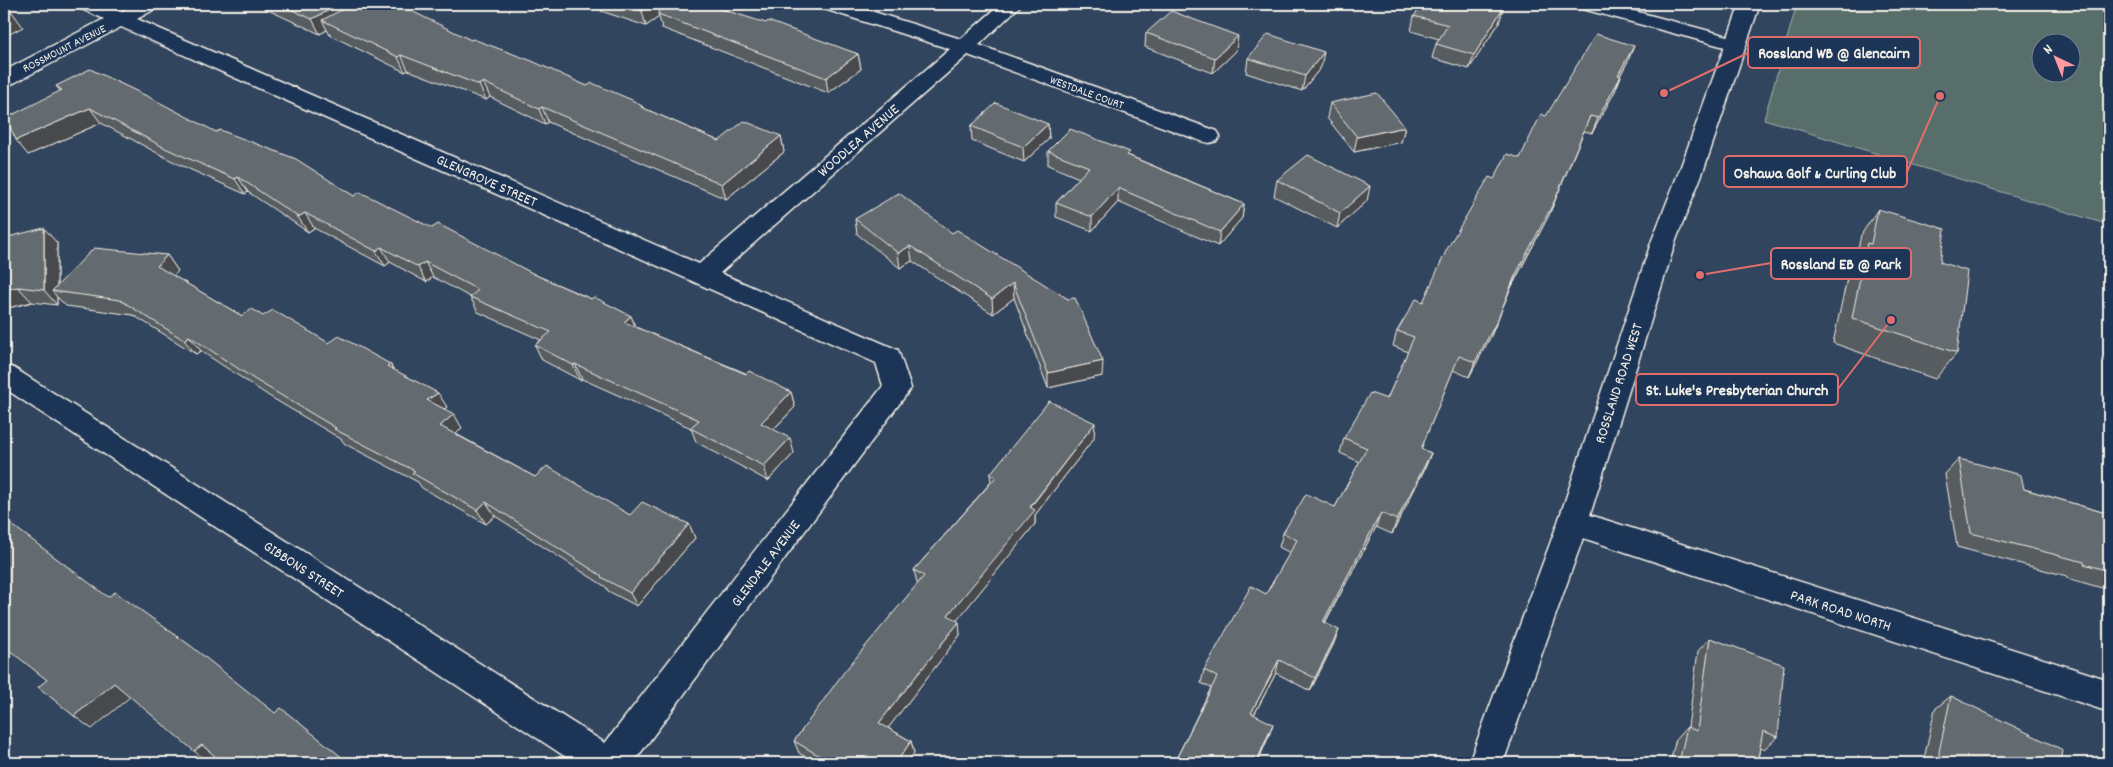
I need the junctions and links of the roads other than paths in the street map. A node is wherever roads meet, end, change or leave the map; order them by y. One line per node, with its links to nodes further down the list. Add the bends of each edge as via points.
1 (86, 4): 7 (street, GLENGROVE STREET)
2 (150, 4): 7 (street, ROSSMOUNT AVENUE)
3 (828, 4): 9 (street, WESTDALE COURT)
4 (1012, 4): 9 (street, WOODLEA AVENUE)
5 (1586, 4): 8 (street)
6 (1750, 4): 8 (street, ROSSLAND ROAD WEST)
7 (121, 19): 10 (street, ROSSMOUNT AVENUE); 12 (street, GLENGROVE STREET)
8 (1736, 44): 15 (street, ROSSLAND ROAD WEST, via 1664,240)
9 (964, 47): 11 (street, WESTDALE COURT); 12 (street, WOODLEA AVENUE)
10 (4, 79)
11 (1209, 136)
12 (702, 275): 13 (street, GLENGROVE STREET)
13 (888, 357): 18 (street, GLENDALE AVENUE, via 898,388)
14 (4, 374): 17 (street, GIBBONS STREET)
15 (1573, 522): 16 (street, PARK ROAD NORTH); 19 (street, ROSSLAND ROAD WEST)
16 (2109, 696)
17 (605, 763)
18 (612, 763)
19 (1486, 763)

